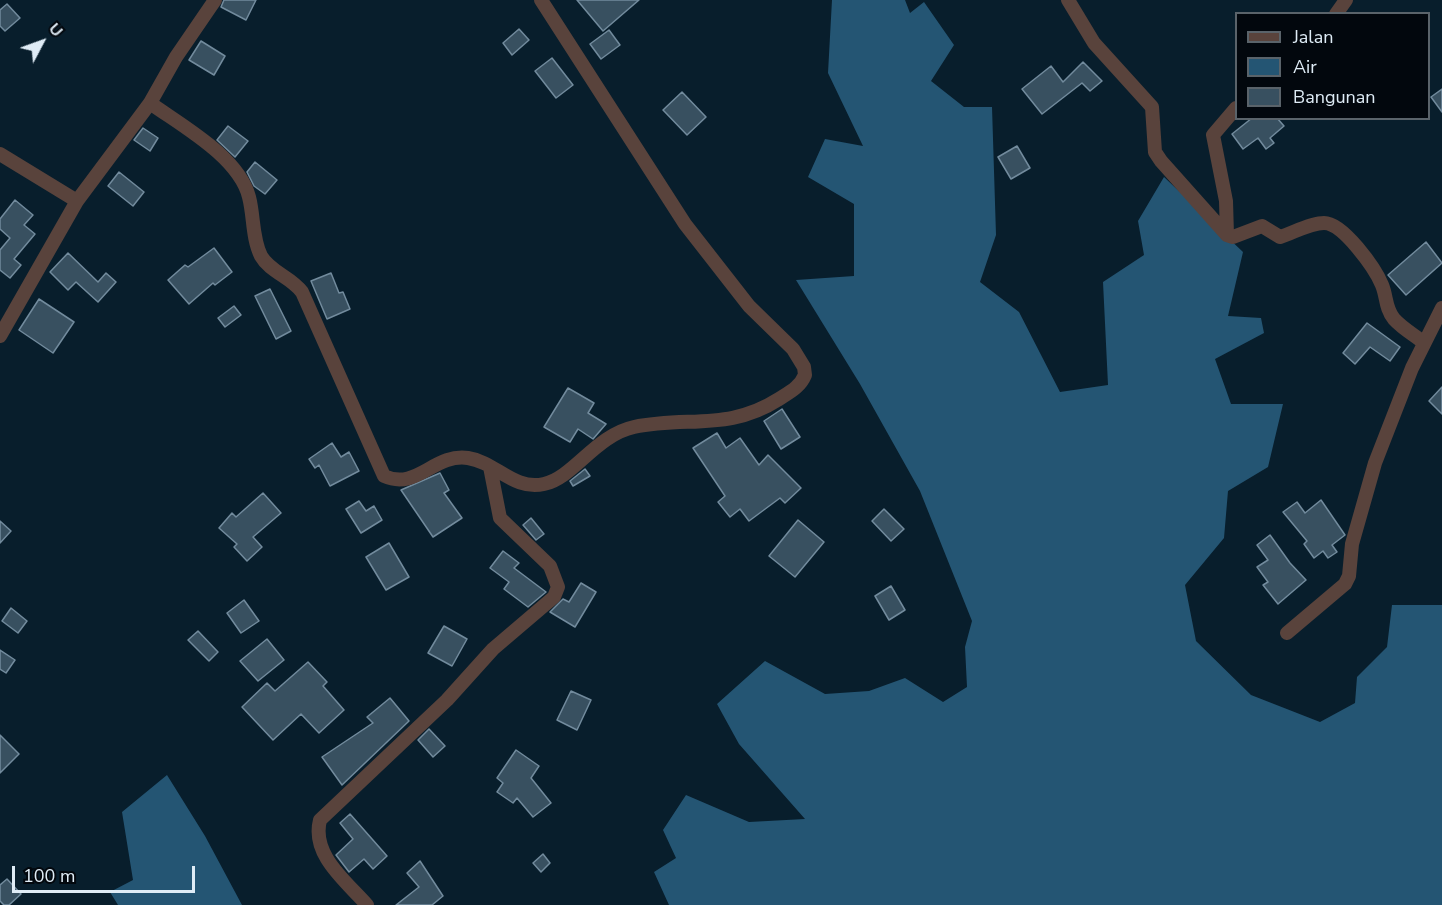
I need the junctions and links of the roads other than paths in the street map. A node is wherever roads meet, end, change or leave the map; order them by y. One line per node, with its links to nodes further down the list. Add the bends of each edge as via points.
1 (541, 0): 12 (street, via 685,224 749,306 793,349 806,375 792,391 753,414 718,422 649,425 619,432 556,480 543,485 521,484)
2 (1068, 0): 8 (street, via 1094,43 1152,107 1155,152 1161,161)
3 (209, 2): 4 (street)
4 (150, 103): 7 (street); 12 (street, via 235,168 249,195 261,255 302,292 384,476 406,481 445,460 455,459 469,458)
5 (1235, 109): 8 (street, via 1213,135 1226,201)
6 (0, 154): 7 (street)
7 (77, 201): 10 (street)
8 (1227, 235): 11 (street, via 1233,237 1262,226 1280,237 1317,224 1332,224 1342,230 1375,270 1395,320)
9 (1442, 308): 11 (street)
10 (0, 336)
11 (1423, 342): 13 (street, via 1376,463 1352,544 1349,576 1345,584)
12 (490, 467): 14 (street, via 500,518 550,566 558,587 554,597 493,649 447,700 320,820 318,842 323,855)
13 (1287, 633)
14 (367, 905)

